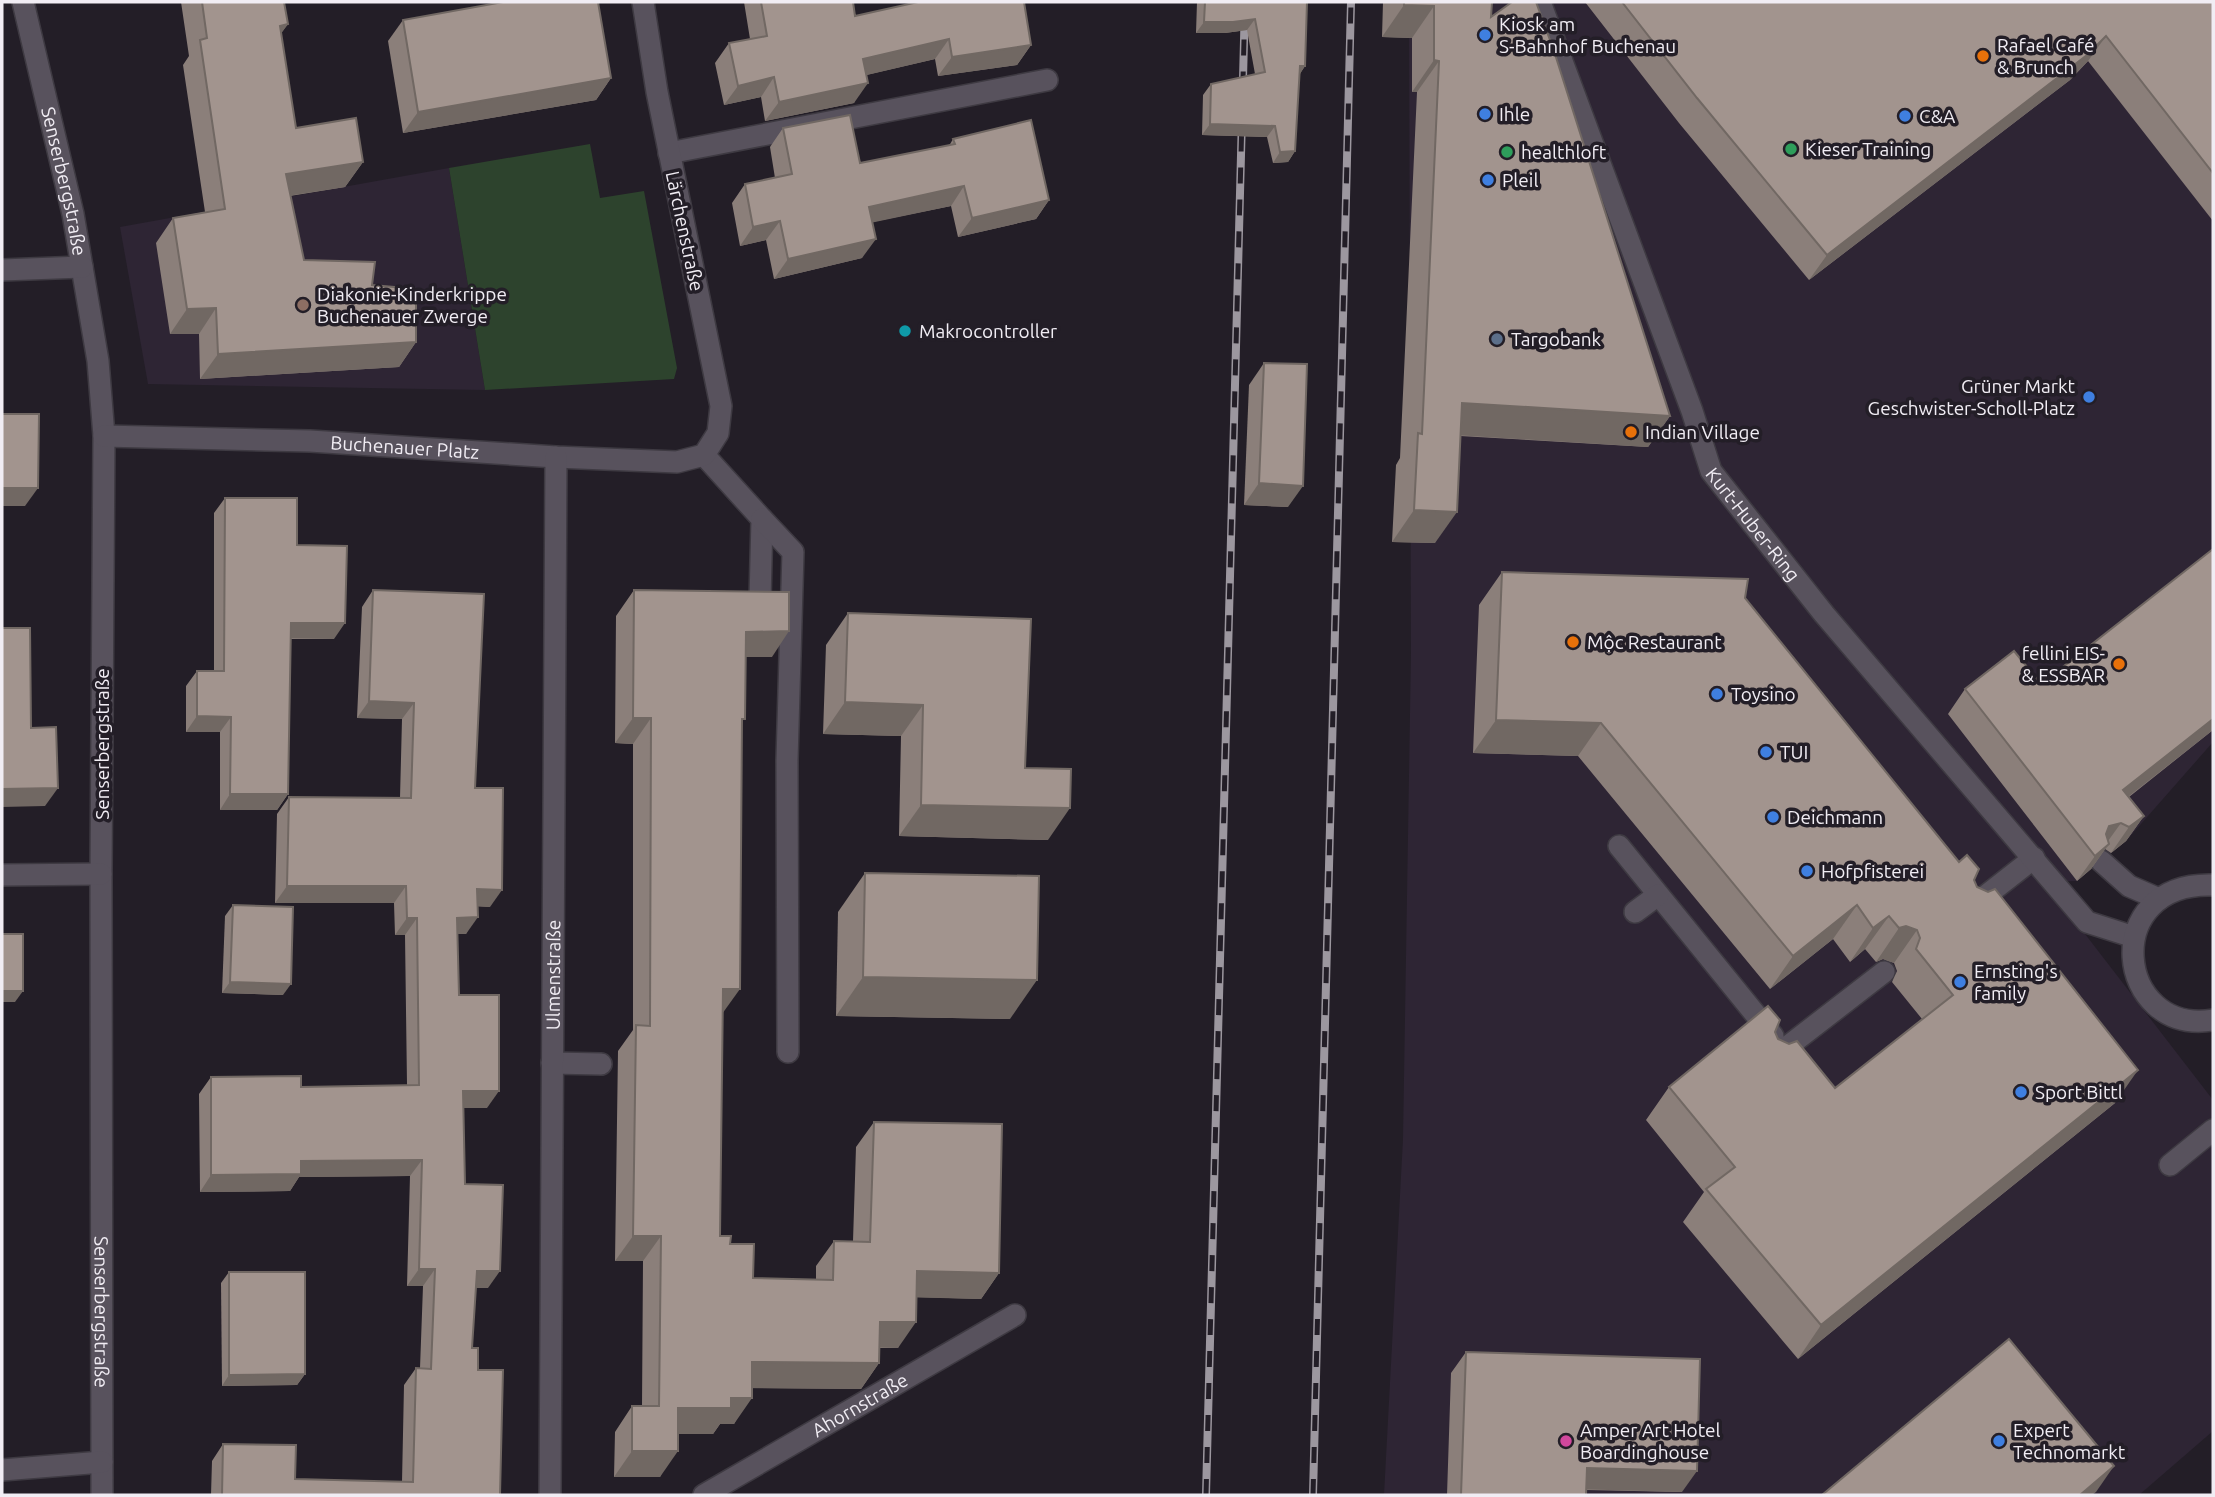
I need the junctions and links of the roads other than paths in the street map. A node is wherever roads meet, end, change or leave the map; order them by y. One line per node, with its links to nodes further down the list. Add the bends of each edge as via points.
1 (23, 2): 6 (street, Senserbergstraße)
2 (643, 2): 5 (street, Lärchenstraße)
3 (1540, 2): 14 (street, Kurt-Huber-Ring, via 1711,471 1824,614)
4 (1047, 80): 5 (street)
5 (669, 153): 9 (street, Lärchenstraße, via 721,406 718,433)
6 (82, 267): 7 (street); 8 (street, Senserbergstraße, via 98,361)
7 (2, 270)
8 (104, 436): 10 (street, Buchenauer Platz, via 310,441); 16 (street, Senserbergstraße)
9 (704, 455): 10 (street, Buchenauer Platz, via 677,462); 11 (street)
10 (555, 457): 30 (street, Ulmenstraße)
11 (762, 519): 12 (street); 29 (street, via 793,552 787,760)
12 (760, 600)
13 (1619, 846): 19 (street)
14 (2034, 858): 22 (street); 23 (street, Kurt-Huber-Ring, via 2087,922)
15 (2101, 861): 20 (street, via 2129,886)
16 (101, 874): 17 (street); 36 (street, Senserbergstraße)
17 (2, 875)
18 (2213, 885): 20 (street, via 2176,889)
19 (1658, 895): 21 (street); 25 (street)
20 (2159, 899): 23 (street, via 2143,916)
21 (1635, 912)
22 (1964, 912)
23 (2134, 937): 27 (street, via 2135,973 2154,1003 2185,1020)
24 (1884, 972): 28 (street)
25 (1741, 996): 26 (street); 28 (street)
26 (1724, 1009)
27 (2213, 1020)
28 (1783, 1049): 32 (street)
29 (788, 1052)
30 (552, 1063): 31 (street); 39 (street, Ulmenstraße)
31 (601, 1064)
32 (1765, 1064)
33 (2213, 1130): 34 (street)
34 (2170, 1165)
35 (1015, 1315): 40 (street, Ahornstraße)
36 (102, 1462): 37 (street); 38 (street, Senserbergstraße)
37 (2, 1470)
38 (102, 1495)
39 (550, 1495)
40 (704, 1495)

